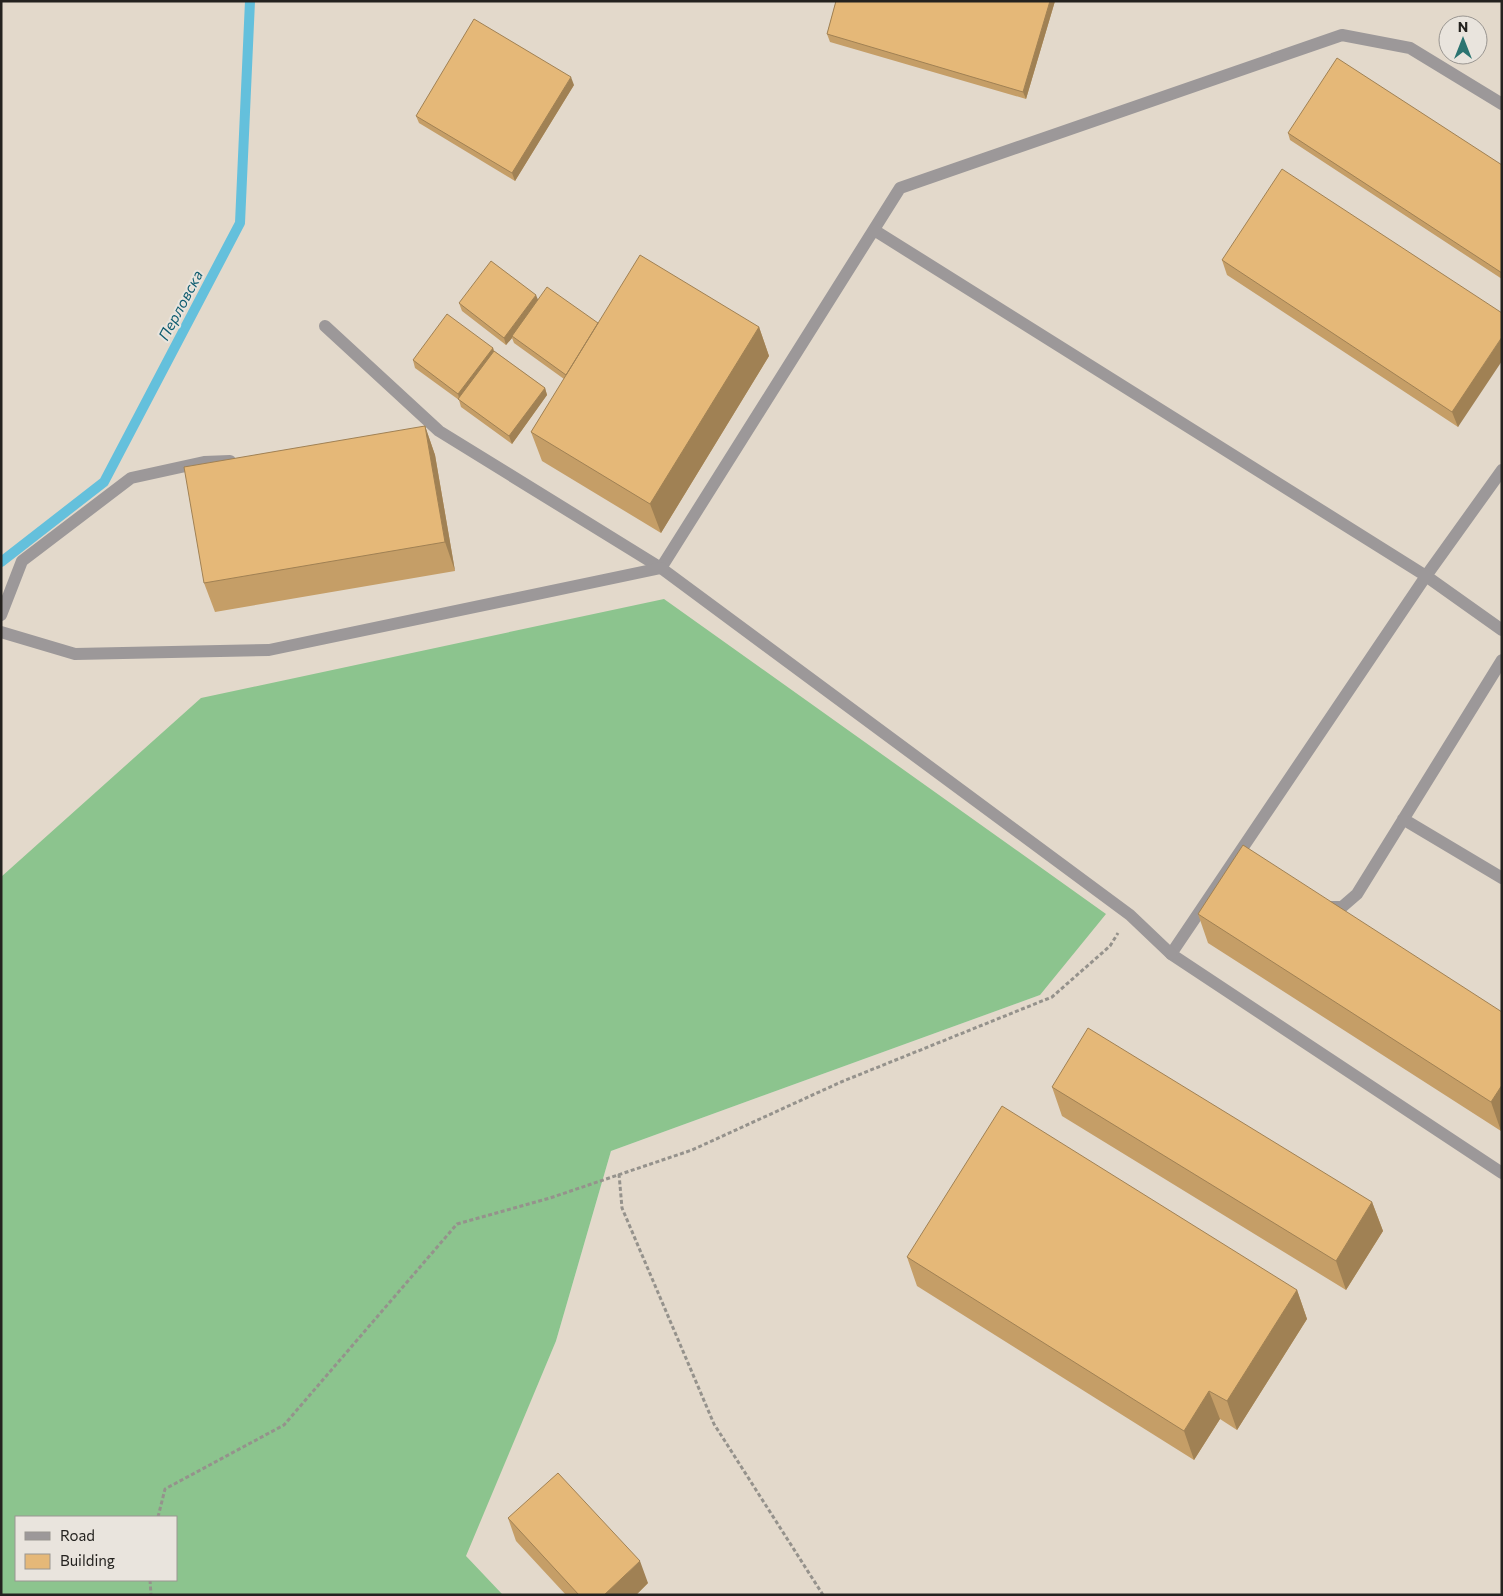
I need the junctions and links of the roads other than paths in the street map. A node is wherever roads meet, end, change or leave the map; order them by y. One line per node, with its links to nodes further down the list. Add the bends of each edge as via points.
1 (1502, 104): 2 (street, via 1410,48 1342,35 900,188)
2 (874, 230): 8 (street); 9 (street)
3 (325, 326): 4 (street)
4 (439, 431): 5 (street); 8 (street)
5 (421, 436)
6 (240, 461): 10 (street, via 204,462 131,478 22,561)
7 (1502, 470): 9 (street)
8 (661, 568): 12 (street, via 269,650 74,654); 17 (street, via 1130,915)
9 (1426, 576): 11 (street); 17 (street, via 1243,854)
10 (1, 615)
11 (1502, 630)
12 (1, 632)
13 (1502, 660): 14 (street)
14 (1403, 819): 15 (street); 16 (street, via 1357,894 1342,907 1326,908)
15 (1502, 878)
16 (1310, 898)
17 (1171, 954): 18 (street)
18 (1502, 1173)

